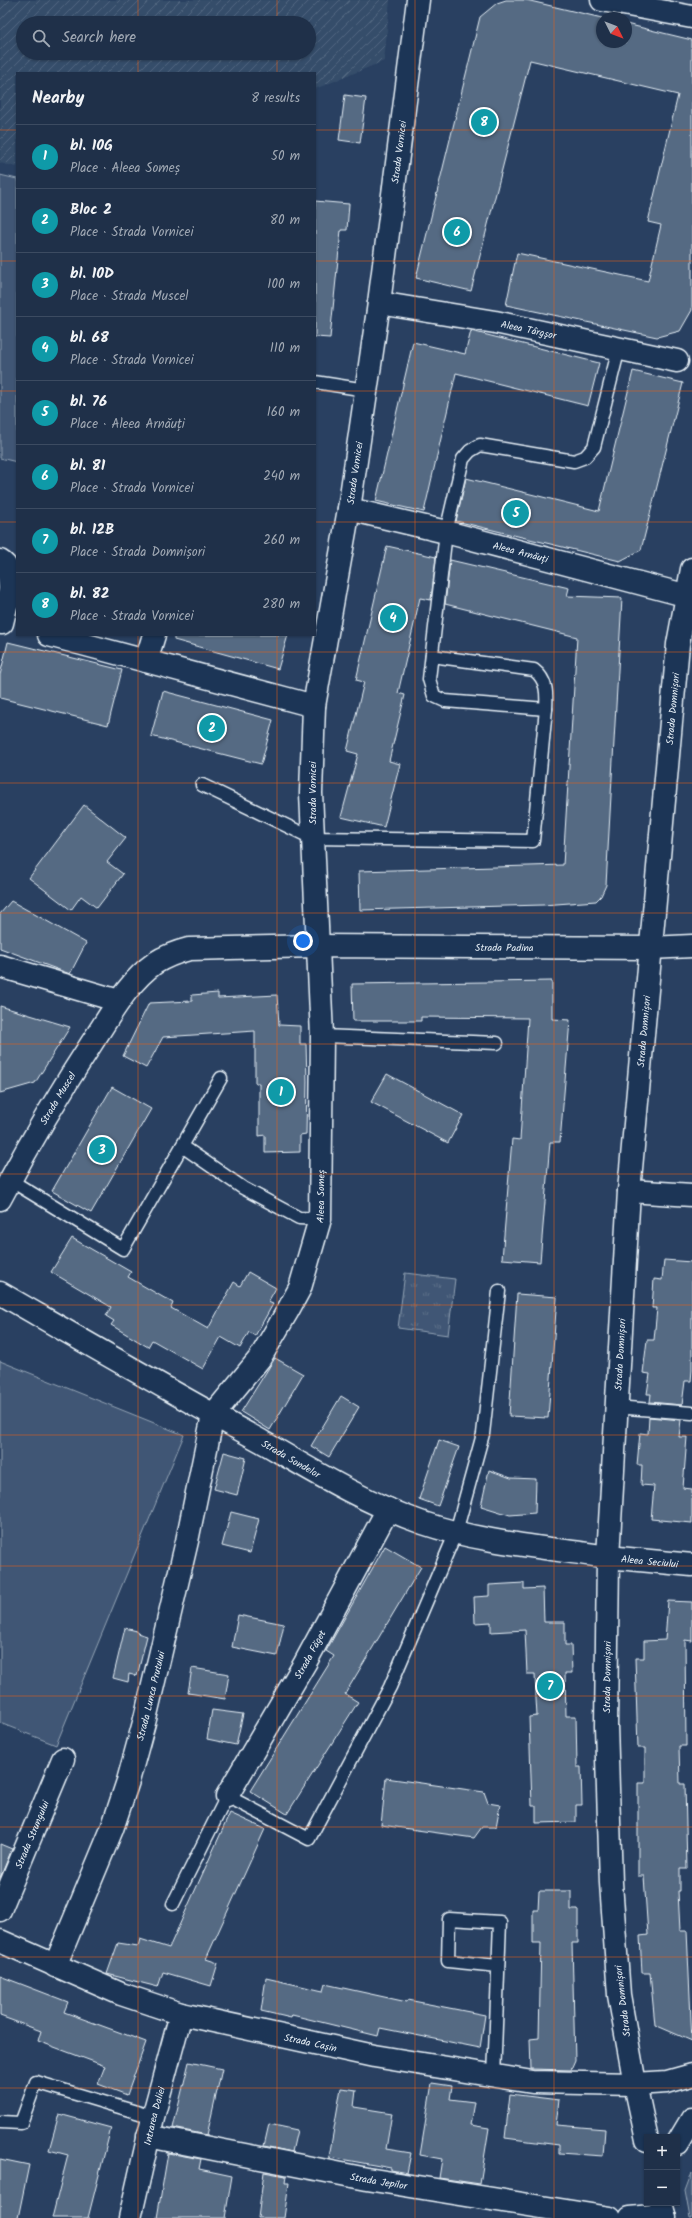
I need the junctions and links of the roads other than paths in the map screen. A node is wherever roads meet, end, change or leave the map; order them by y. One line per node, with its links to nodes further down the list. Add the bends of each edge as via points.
1 (418, 0): 4 (street, Strada Vornicei)
2 (602, 0): 3 (street)
3 (692, 17)
4 (379, 302): 5 (street, Aleea Târgșor, via 495,322); 8 (street, Strada Vornicei)
5 (619, 348): 6 (street, Aleea Târgșor); 10 (lane, via 594,447 585,457 574,461 480,445 470,450 463,459)
6 (677, 360)
7 (316, 382): 8 (lane)
8 (366, 390): 9 (street, Strada Vornicei)
9 (349, 510): 10 (street, Aleea Arnăuți); 15 (street, Strada Vornicei)
10 (446, 532): 14 (street, Aleea Arnăuți); 19 (lane)
11 (0, 561): 13 (street, via 7,567)
12 (692, 568): 14 (street, Strada Domnișori)
13 (14, 594): 16 (street)
14 (689, 596): 27 (street, Strada Domnișori, via 678,644)
15 (322, 616): 21 (street, Strada Vornicei)
16 (6, 624)
17 (53, 636): 20 (street)
18 (154, 636): 20 (street)
19 (432, 656): 22 (lane, via 534,670 542,677 547,694); 22 (lane, via 429,679 434,696 445,701)
20 (146, 661): 21 (street)
21 (314, 706): 24 (street, Strada Vornicei)
22 (546, 709): 24 (lane, via 533,841)
23 (202, 785): 24 (lane)
24 (312, 838): 25 (street, Strada Vornicei)
25 (317, 946): 27 (street, Strada Padina); 29 (street, Strada Muscel, via 189,949 173,953 156,962 142,974); 30 (street, Aleea Someș)
26 (692, 946): 27 (street, Strada Padina)
27 (650, 948): 35 (street, Strada Domnișori)
28 (0, 966): 29 (street)
29 (119, 1001): 34 (street, Strada Muscel, via 74,1070)
30 (322, 1036): 31 (lane); 37 (street, Aleea Someș)
31 (497, 1043)
32 (221, 1078): 33 (lane)
33 (182, 1146): 34 (lane, via 123,1249); 37 (lane, via 243,1188 299,1218)
34 (5, 1189)
35 (629, 1191): 36 (street); 40 (street, Strada Domnișori)
36 (692, 1195)
37 (320, 1219): 42 (street, Aleea Someș, via 300,1288 287,1312 260,1358)
38 (499, 1291): 44 (lane, via 483,1434)
39 (0, 1294): 42 (street, Strada Sondelor)
40 (615, 1407): 41 (lane); 45 (street, Strada Domnișori)
41 (692, 1413)
42 (213, 1415): 43 (street, Strada Sondelor); 52 (street, Strada Lunca Prutului, via 187,1541 128,1781 112,1829)
43 (388, 1509): 44 (street, Strada Sondelor, via 423,1523); 48 (street, Strada Făget, via 305,1663)
44 (456, 1532): 45 (street, Strada Sondelor); 48 (lane, via 390,1687 309,1839)
45 (608, 1557): 46 (street, Aleea Seciului); 57 (street, Strada Domnișori, via 606,1734 610,1883 619,1995)
46 (692, 1565)
47 (63, 1758): 50 (street, Strada Strungului)
48 (227, 1796): 49 (lane)
49 (173, 1904)
50 (0, 1910)
51 (0, 1941): 52 (street, Strada Cașin)
52 (55, 1966): 54 (street, Strada Cașin, via 121,1994)
53 (498, 1966): 53 (lane, via 500,1922 449,1919 448,1961); 56 (lane)
54 (181, 2014): 56 (street, Strada Cașin, via 374,2056); 60 (street, Intrarea Daliei)
55 (692, 2075): 57 (street, Strada Cașin, via 667,2082)
56 (494, 2076): 57 (street, Strada Cașin, via 532,2082)
57 (635, 2084): 61 (street, Strada Domnișori)
58 (692, 2119): 62 (street)
59 (0, 2122): 60 (lane, via 21,2123 36,2082)
60 (150, 2126): 64 (street, Intrarea Daliei); 65 (street, Strada Jepilor, via 367,2179)
61 (646, 2134)
62 (680, 2139)
63 (663, 2212): 66 (street)
64 (130, 2218)
65 (610, 2218)
66 (630, 2218)

